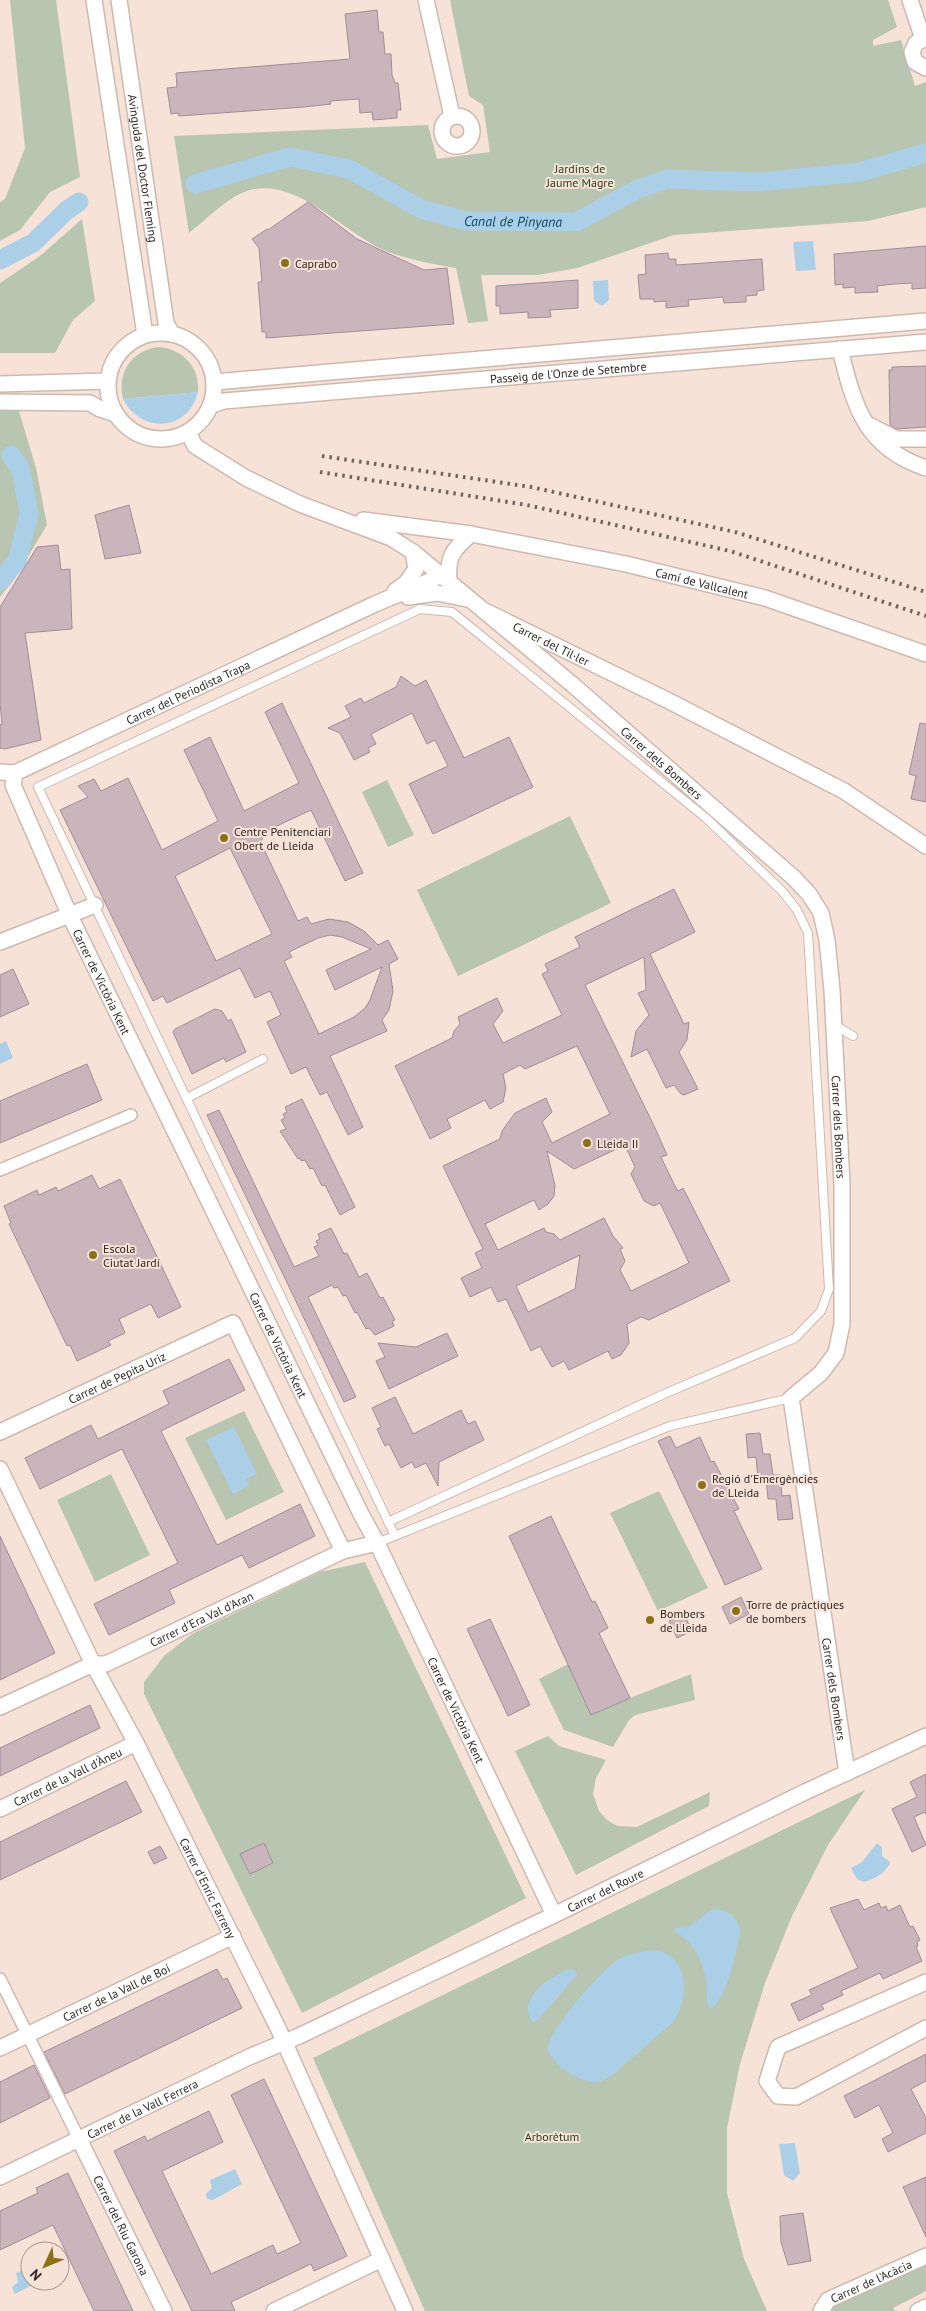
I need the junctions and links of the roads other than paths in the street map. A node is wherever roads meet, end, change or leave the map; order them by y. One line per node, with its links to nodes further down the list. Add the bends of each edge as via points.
1 (94, 0): 10 (street, Avinguda del Doctor Fleming)
2 (119, 0): 9 (street, Avinguda del Doctor Fleming, via 166,323)
3 (426, 0): 7 (street)
4 (910, 0): 5 (street)
5 (925, 38): 6 (street, via 916,43 912,52 915,62)
6 (926, 68)
7 (452, 116)
8 (926, 320): 14 (street, Passeig de l'Onze de Setembre)
9 (172, 334): 10 (street); 14 (street, via 188,340 201,351 210,365)
10 (145, 335): 13 (street, via 119,352 111,366)
11 (926, 342): 12 (street, Passeig de l'Onze de Setembre)
12 (840, 349): 17 (street, Passeig de l'Onze de Setembre, via 224,401); 19 (street, via 850,387)
13 (108, 381): 15 (street); 18 (street, via 108,398)
14 (214, 382): 17 (street)
15 (0, 384)
16 (0, 402): 18 (street, via 90,403)
17 (211, 405): 20 (street, via 202,421)
18 (115, 414): 20 (street, via 140,436 156,440 173,439)
19 (865, 422): 21 (street, via 896,438); 22 (street, via 888,450)
20 (188, 432): 23 (street, Carrer del Til·ler, via 195,446 246,478 300,504)
21 (926, 439)
22 (926, 468)
23 (341, 518): 24 (street, Camí de Vallcalent); 25 (street, Carrer del Til·ler, via 391,538)
24 (471, 534): 26 (street, via 451,555); 30 (street, Camí de Vallcalent, via 626,564 765,598)
25 (413, 552): 26 (street, Carrer del Til·ler); 28 (street, Carrer del Periodista Trapa, via 416,569 411,577)
26 (444, 578): 27 (street, Carrer del Til·ler); 28 (street, Carrer del Periodista Trapa)
27 (470, 599): 28 (street, Carrer del Periodista Trapa, via 450,594 422,594); 29 (street, Carrer del Til·ler)
28 (375, 604): 31 (street, Carrer del Periodista Trapa)
29 (483, 610): 32 (street, Carrer del Til·ler, via 844,791); 36 (street, Carrer dels Bombers, via 573,685 809,894 821,913 827,940)
30 (926, 654)
31 (8, 773): 34 (street, Carrer de Victòria Kent)
32 (926, 846)
33 (95, 906): 34 (street); 39 (lane, Carrer de Victòria Kent); 45 (lane, Carrer de Victòria Kent, via 38,788 420,609 452,612 706,818 782,891 797,910 808,933 829,1289 821,1311 795,1338 664,1394)
34 (70, 916): 35 (street); 47 (street, Carrer de Victòria Kent)
35 (0, 942)
36 (833, 1024): 37 (lane); 42 (street, Carrer dels Bombers, via 842,1184 842,1324 836,1353 821,1373)
37 (853, 1036)
38 (263, 1059): 39 (lane)
39 (186, 1098): 45 (lane, Carrer de Victòria Kent)
40 (131, 1115): 41 (street)
41 (0, 1170)
42 (791, 1398): 46 (lane, Carrer d'Era Val d'Aran, via 670,1426); 53 (street, Carrer dels Bombers)
43 (0, 1432): 48 (street, Carrer de Pepita Uriz, via 233,1324)
44 (0, 1469): 49 (street, Carrer d'Enric Farreny)
45 (388, 1522): 46 (lane, Carrer de Victòria Kent)
46 (395, 1536): 47 (lane, Carrer d'Era Val d'Aran)
47 (377, 1543): 48 (street, Carrer d'Era Val d'Aran); 55 (street, Carrer de Victòria Kent)
48 (342, 1551): 49 (street, Carrer d'Era Val d'Aran, via 106,1664)
49 (93, 1664): 50 (street, Carrer d'Era Val d'Aran); 52 (street, Carrer d'Enric Farreny)
50 (0, 1707)
51 (926, 1736): 53 (street, Carrer del Roure)
52 (136, 1743): 54 (street, Carrer de la Vall d'Àneu); 56 (street, Carrer d'Enric Farreny)
53 (847, 1773): 55 (street, Carrer del Roure)
54 (0, 1810)
55 (554, 1915): 61 (street, Carrer del Roure)
56 (232, 1936): 60 (street, Carrer de la Vall de Boí); 61 (street, Carrer d'Enric Farreny)
57 (0, 1980): 60 (street)
58 (926, 1982): 59 (street, via 778,2048 767,2081 778,2096 796,2097)
59 (926, 2028)
60 (26, 2035): 62 (street, Carrer de la Vall de Boí); 63 (street)
61 (284, 2042): 63 (street, Carrer de la Vall Ferrera); 66 (street, Carrer d'Enric Farreny)
62 (0, 2048)
63 (79, 2139): 64 (street, Carrer de la Vall Ferrera); 68 (street, Carrer del Riu Garona)
64 (0, 2177)
65 (926, 2256): 71 (street, Carrer de l'Acàcia, via 828,2300)
66 (382, 2259): 69 (street); 70 (street, Carrer d'Enric Farreny)
67 (926, 2307): 72 (street)
68 (164, 2311)
69 (274, 2311)
70 (405, 2311)
71 (821, 2311)
72 (918, 2311)

